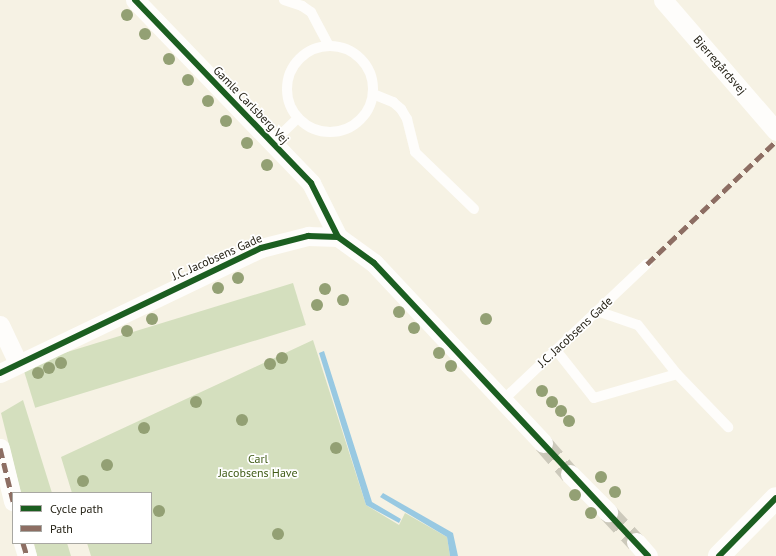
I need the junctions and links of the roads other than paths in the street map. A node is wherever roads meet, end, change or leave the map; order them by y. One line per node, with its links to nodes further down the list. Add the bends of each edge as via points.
1 (135, 0): 8 (street, Gamle Carlsberg Vej)
2 (284, 0): 4 (lane, via 311,12)
3 (663, 0): 7 (street, Bjerregårdsvej)
4 (329, 46): 5 (lane, via 347,50 362,60 373,82); 6 (lane, via 306,53 291,72 288,96)
5 (373, 94): 6 (lane, via 363,116 343,130 319,131); 9 (lane, via 393,102 401,109 407,119 415,152)
6 (298, 118): 8 (lane)
7 (776, 131)
8 (272, 143): 10 (street, Gamle Carlsberg Vej, via 311,183)
9 (474, 209)
10 (338, 237): 15 (street, J.C. Jacobsens Gade, via 308,236 261,248); 18 (street, via 374,263)
11 (647, 264): 12 (lane, J.C. Jacobsens Gade)
12 (597, 311): 14 (lane, J.C. Jacobsens Gade); 17 (lane, via 638,325)
13 (0, 325): 15 (street)
14 (556, 350): 17 (lane, via 594,398); 18 (lane, J.C. Jacobsens Gade)
15 (18, 363): 16 (street, J.C. Jacobsens Gade)
16 (0, 373)
17 (677, 374): 19 (lane)
18 (503, 400): 20 (street)
19 (728, 427)
20 (543, 443)
21 (0, 448): 23 (street)
22 (570, 474): 25 (street)
23 (12, 497)
24 (776, 498): 30 (street)
25 (608, 512)
26 (636, 542): 29 (street)
27 (23, 544): 28 (street)
28 (27, 556)
29 (648, 556)
30 (719, 556)

